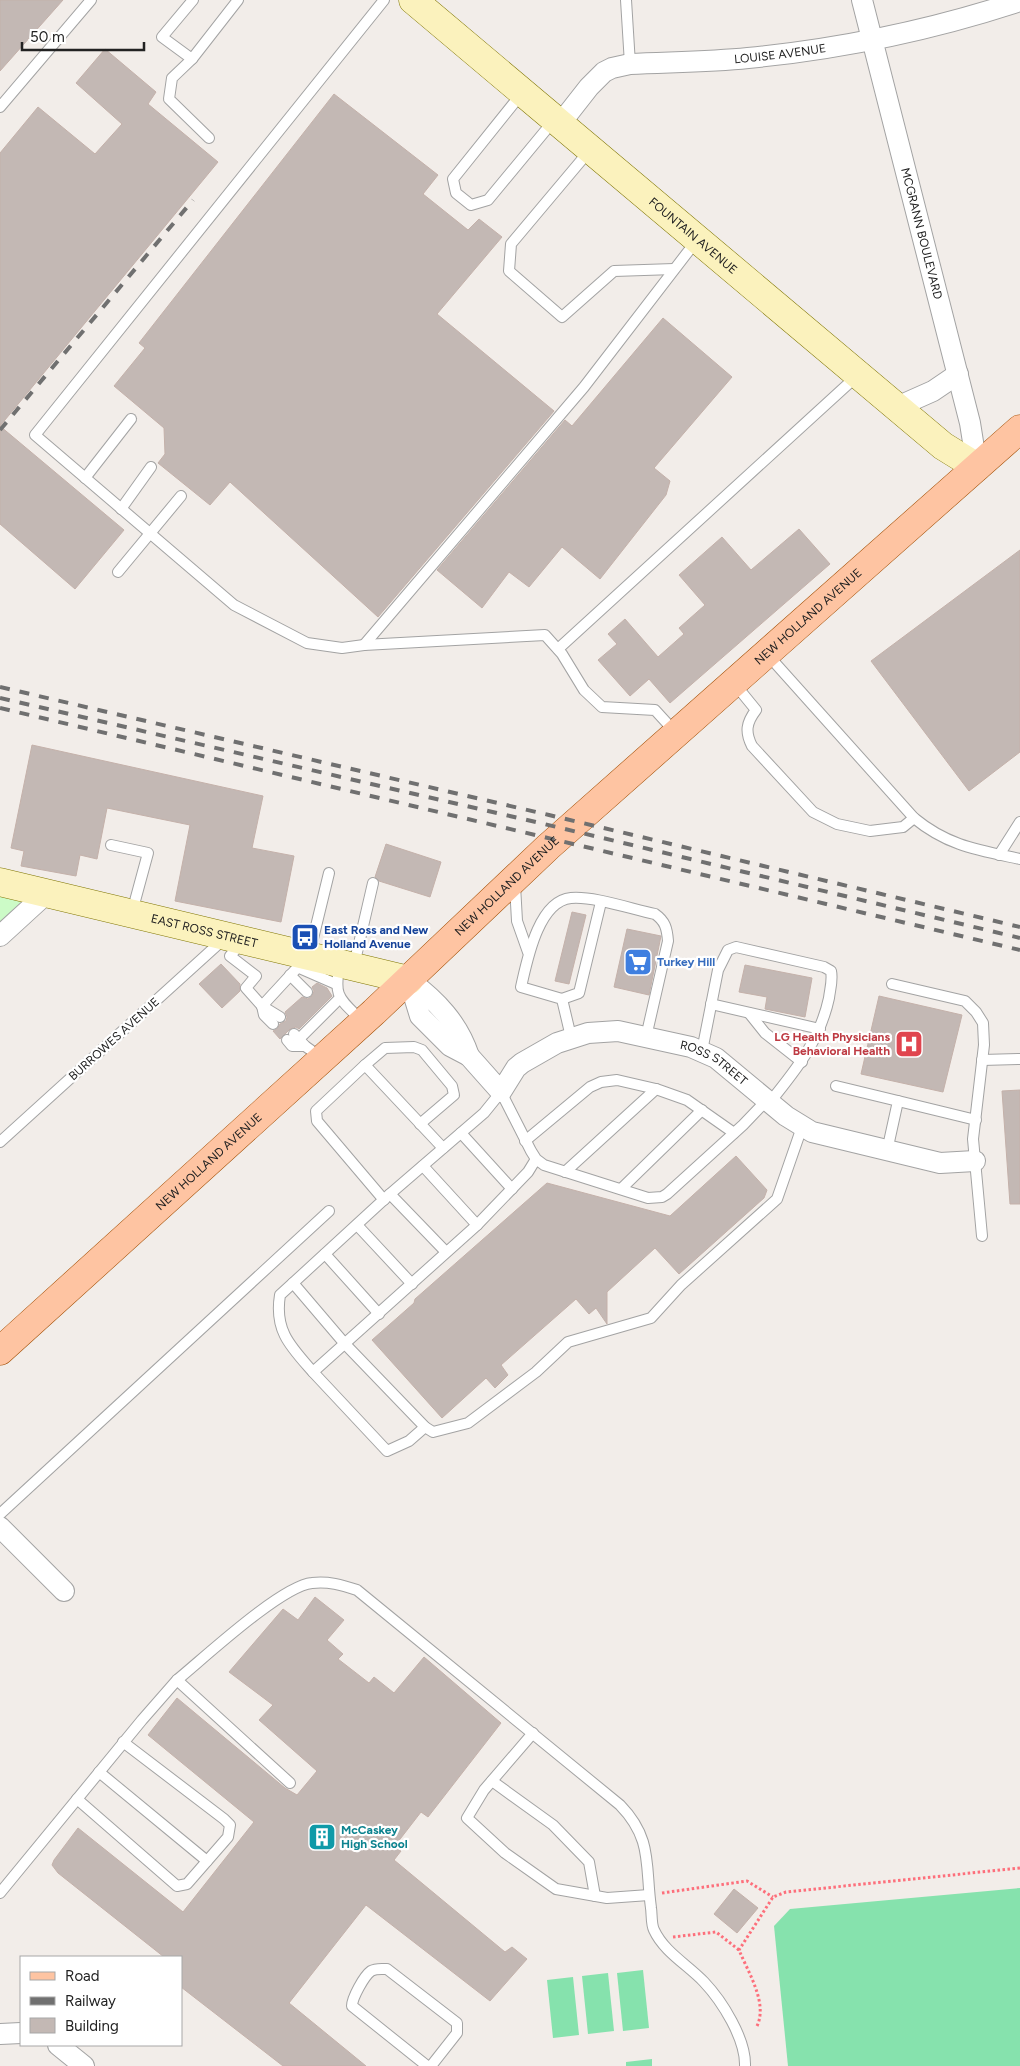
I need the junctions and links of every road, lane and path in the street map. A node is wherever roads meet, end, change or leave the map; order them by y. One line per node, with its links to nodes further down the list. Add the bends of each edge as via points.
1 (92, 0): 14 (lane)
2 (193, 0): 11 (lane, via 162,37)
3 (238, 0): 11 (lane)
4 (384, 0): 27 (lane, via 35,435)
5 (413, 0): 13 (street, FOUNTAIN AVENUE)
6 (626, 0): 12 (lane)
7 (862, 0): 10 (street, MCGRANN BOULEVARD)
8 (1020, 1): 9 (street, LOUISE AVENUE)
9 (999, 4): 10 (street, LOUISE AVENUE, via 951,22)
10 (872, 39): 12 (street, LOUISE AVENUE, via 746,58); 20 (street, MCGRANN BOULEVARD)
11 (192, 59): 16 (lane, via 172,78 169,99)
12 (630, 64): 15 (street, LOUISE AVENUE, via 604,72)
13 (523, 92): 15 (street, FOUNTAIN AVENUE); 15 (lane, via 454,179 456,193 471,205 488,200)
14 (0, 107)
15 (557, 122): 17 (street, FOUNTAIN AVENUE)
16 (209, 138)
17 (590, 149): 18 (street, FOUNTAIN AVENUE); 19 (lane, via 511,244 509,271 562,317 614,271)
18 (697, 239): 19 (lane); 21 (street, FOUNTAIN AVENUE)
19 (674, 269): 32 (lane, via 584,387)
20 (958, 374): 22 (street, via 933,391); 26 (street, MCGRANN BOULEVARD)
21 (859, 375): 22 (street, FOUNTAIN AVENUE); 33 (lane)
22 (897, 407): 26 (street, FOUNTAIN AVENUE, via 943,446)
23 (131, 419): 27 (lane)
24 (1020, 429): 26 (main road, NEW HOLLAND AVENUE)
25 (151, 466): 29 (lane)
26 (977, 467): 34 (main road, NEW HOLLAND AVENUE)
27 (85, 478): 29 (lane)
28 (181, 496): 30 (lane)
29 (121, 508): 30 (lane)
30 (150, 533): 31 (lane); 32 (lane, via 234,605 307,643 342,648)
31 (118, 572)
32 (364, 645): 33 (lane, via 546,634)
33 (558, 649): 36 (lane, via 584,690 602,707 655,710)
34 (766, 653): 35 (main road, NEW HOLLAND AVENUE); 37 (lane)
35 (733, 682): 36 (main road, NEW HOLLAND AVENUE); 37 (lane, via 756,710 748,720 747,734 752,746 813,812 837,824 870,831 903,827)
36 (676, 733): 43 (main road, NEW HOLLAND AVENUE)
37 (914, 818): 40 (lane, via 937,836 951,842)
38 (1020, 822): 40 (lane)
39 (111, 845): 48 (lane, via 148,853)
40 (1000, 854): 41 (lane)
41 (1020, 859)
42 (329, 873): 52 (lane)
43 (514, 878): 51 (lane, via 517,921); 54 (main road, NEW HOLLAND AVENUE)
44 (0, 882): 46 (street, EAST ROSS STREET)
45 (374, 883): 53 (lane)
46 (47, 893): 48 (street, EAST ROSS STREET); 49 (street)
47 (601, 902): 51 (lane, via 569,898 557,903 548,912); 58 (lane, via 579,993); 65 (lane, via 655,914 668,929)
48 (132, 913): 50 (street, EAST ROSS STREET)
49 (0, 936)
50 (236, 938): 52 (street, EAST ROSS STREET); 60 (lane, via 230,956 256,976 246,988); 85 (lane, BURROWES AVENUE)
51 (528, 952): 58 (lane, via 522,987)
52 (299, 966): 53 (street, EAST ROSS STREET); 56 (lane); 60 (lane)
53 (343, 971): 54 (street, EAST ROSS STREET); 57 (lane)
54 (410, 980): 63 (main road, NEW HOLLAND AVENUE); 75 (street, via 420,1016 450,1046 470,1056)
55 (892, 984): 70 (lane, via 965,1001 983,1023)
56 (307, 992)
57 (340, 998): 63 (lane); 67 (lane, via 325,1009)
58 (562, 999): 66 (lane)
59 (711, 1004): 61 (lane); 64 (lane, via 718,970 728,950 736,947 815,965 831,971 833,978); 68 (lane)
60 (262, 1006): 62 (lane, via 264,1015)
61 (749, 1013): 64 (lane); 71 (lane, via 765,1033)
62 (277, 1020)
63 (363, 1022): 67 (main road, NEW HOLLAND AVENUE)
64 (820, 1029): 71 (lane)
65 (646, 1036): 66 (street, ROSS STREET, via 602,1031); 68 (street, ROSS STREET)
66 (571, 1037): 75 (street, ROSS STREET, via 522,1063)
67 (301, 1044): 105 (main road, NEW HOLLAND AVENUE)
68 (702, 1051): 76 (street, ROSS STREET, via 727,1066)
69 (1020, 1058): 70 (lane)
70 (982, 1060): 79 (lane)
71 (802, 1062): 76 (lane)
72 (365, 1065): 80 (lane); 80 (lane, via 385,1048 414,1047 422,1050 452,1086 454,1095); 94 (lane, via 316,1111 317,1121)
73 (836, 1086): 77 (lane)
74 (656, 1089): 78 (lane, via 687,1100); 84 (lane, via 617,1080 601,1082 590,1087); 91 (lane)
75 (500, 1092): 82 (lane, via 491,1106); 84 (lane)
76 (768, 1101): 81 (street, ROSS STREET); 83 (lane)
77 (898, 1102): 79 (lane); 87 (lane)
78 (702, 1110): 83 (lane); 93 (lane)
79 (976, 1120): 89 (lane, via 973,1139)
80 (420, 1124): 86 (lane)
81 (802, 1127): 87 (street, ROSS STREET, via 828,1137); 107 (lane, via 777,1200 681,1285 651,1318 568,1342 536,1372 468,1423 433,1432)
82 (461, 1133): 86 (lane); 92 (lane)
83 (734, 1133): 93 (lane, via 662,1197 648,1198)
84 (525, 1140): 88 (lane)
85 (0, 1142)
86 (443, 1148): 90 (lane)
87 (887, 1151): 89 (street, ROSS STREET, via 940,1163)
88 (536, 1159): 91 (lane); 92 (lane)
89 (975, 1160): 98 (lane)
90 (423, 1166): 94 (lane); 96 (lane)
91 (566, 1172): 93 (lane)
92 (512, 1189): 96 (lane)
93 (621, 1189)
94 (387, 1197): 97 (lane); 99 (lane)
95 (330, 1212): 108 (lane)
96 (477, 1224): 99 (lane)
97 (357, 1225): 100 (lane); 102 (lane)
98 (982, 1236)
99 (446, 1252): 102 (lane)
100 (325, 1254): 101 (lane); 103 (lane)
101 (294, 1283): 104 (lane); 106 (lane, via 280,1295 278,1309 285,1340)
102 (412, 1284): 103 (lane)
103 (379, 1314): 104 (lane)
104 (345, 1344): 106 (lane); 107 (lane)
105 (0, 1351)
106 (313, 1372): 107 (lane, via 387,1451 409,1441)
107 (425, 1426)
108 (0, 1514)
109 (0, 1527): 110 (street)
110 (64, 1591)
111 (177, 1680): 112 (lane, via 279,1597 311,1582 336,1583 357,1590); 113 (lane); 116 (lane)
112 (533, 1733): 115 (lane); 121 (lane, via 632,1818 648,1857)
113 (124, 1742): 114 (lane); 118 (lane, via 230,1825 228,1837)
114 (99, 1772): 117 (lane); 118 (lane)
115 (492, 1780): 122 (lane, via 553,1825 589,1862); 122 (lane, via 467,1818 505,1853 556,1889)
116 (290, 1784)
117 (77, 1799): 118 (lane, via 177,1886 187,1884); 120 (lane)
118 (207, 1861)
119 (1020, 1868): 123 (path, via 819,1888)
120 (0, 1893)
121 (649, 1895): 122 (lane); 123 (path, via 746,1881); 124 (lane, via 654,1929)
122 (595, 1896)
123 (773, 1897): 125 (path)
124 (660, 1939): 125 (path, via 716,1932); 133 (lane, via 705,1983 733,2022)
125 (739, 1950): 126 (path, via 758,1996 761,2018)
126 (757, 2026)
127 (20, 2033): 128 (street)
128 (0, 2034)
129 (59, 2046): 130 (street)
130 (84, 2066)
131 (427, 2066): 132 (lane, via 352,2006 352,1999 370,1972 387,1969 457,2023 457,2033)
132 (431, 2066)
133 (745, 2066)

